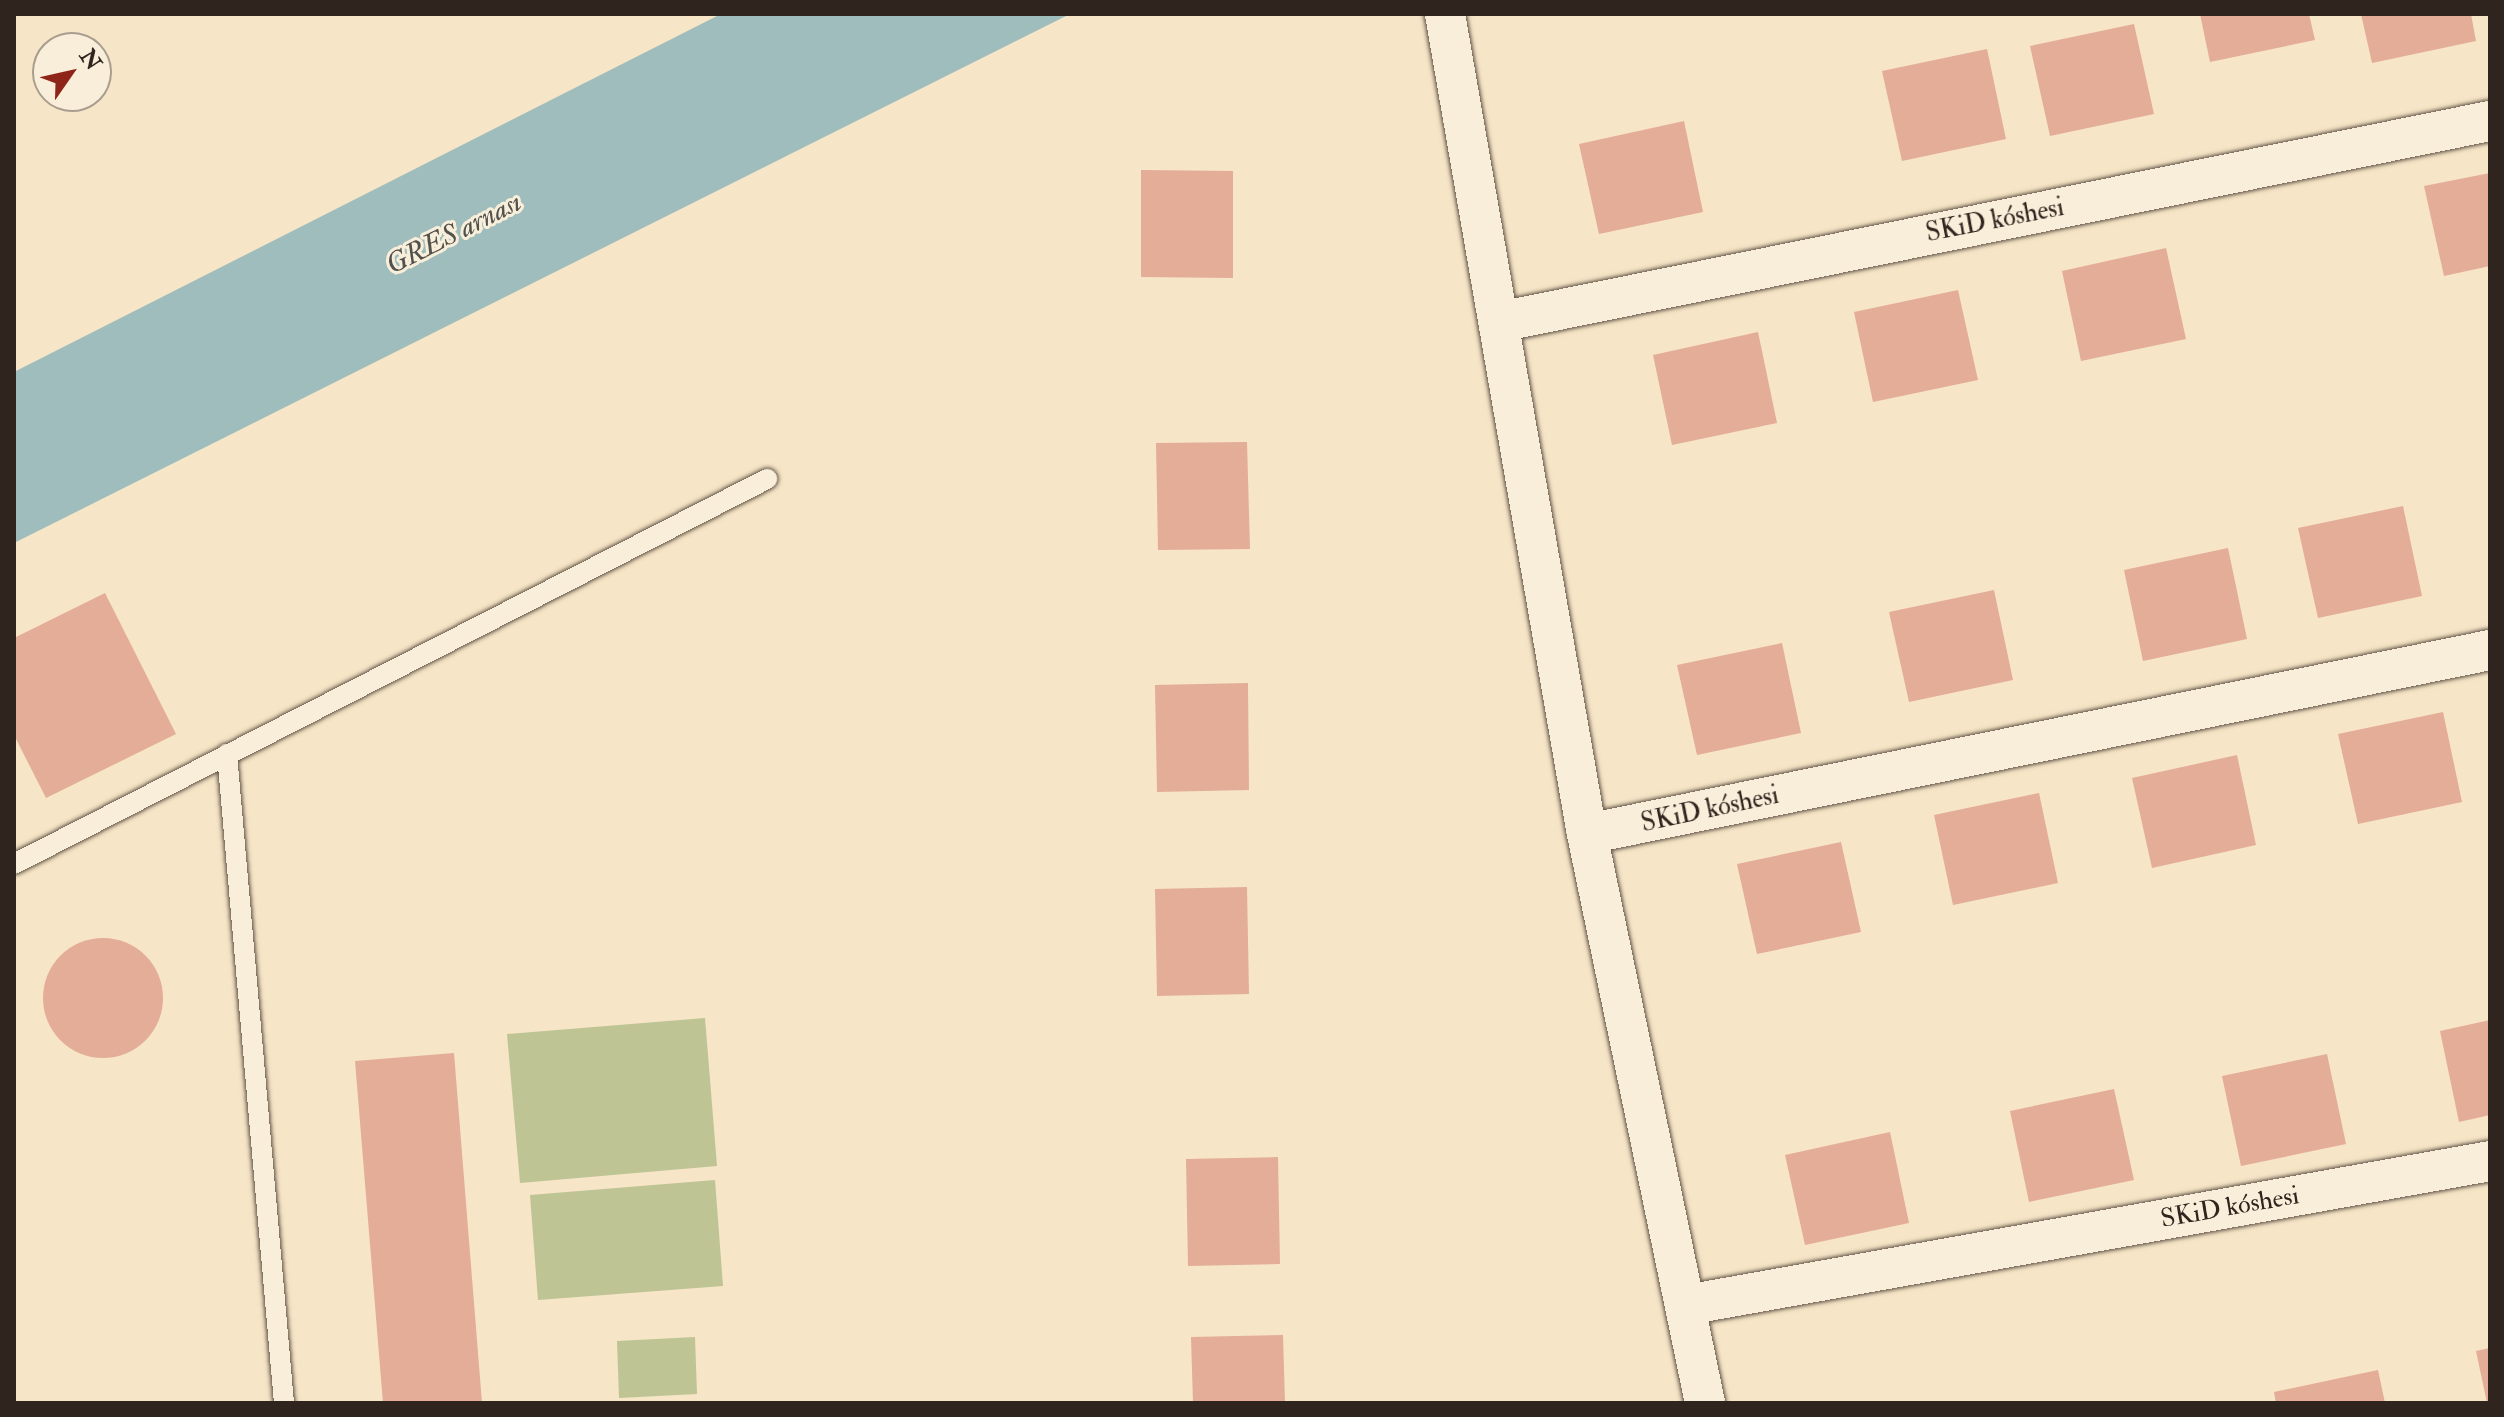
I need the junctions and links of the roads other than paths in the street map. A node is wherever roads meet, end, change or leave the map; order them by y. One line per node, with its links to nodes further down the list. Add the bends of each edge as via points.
1 (1445, 14): 3 (street)
2 (2490, 121): 3 (street, SKiD kóshesi)
3 (1499, 322): 7 (street)
4 (767, 479): 6 (lane)
5 (2490, 650): 7 (street, SKiD kóshesi)
6 (227, 754): 8 (lane); 11 (lane)
7 (1587, 834): 10 (street)
8 (14, 864)
9 (2490, 1161): 10 (street, SKiD kóshesi)
10 (1686, 1305): 12 (street)
11 (284, 1403)
12 (1705, 1403)

